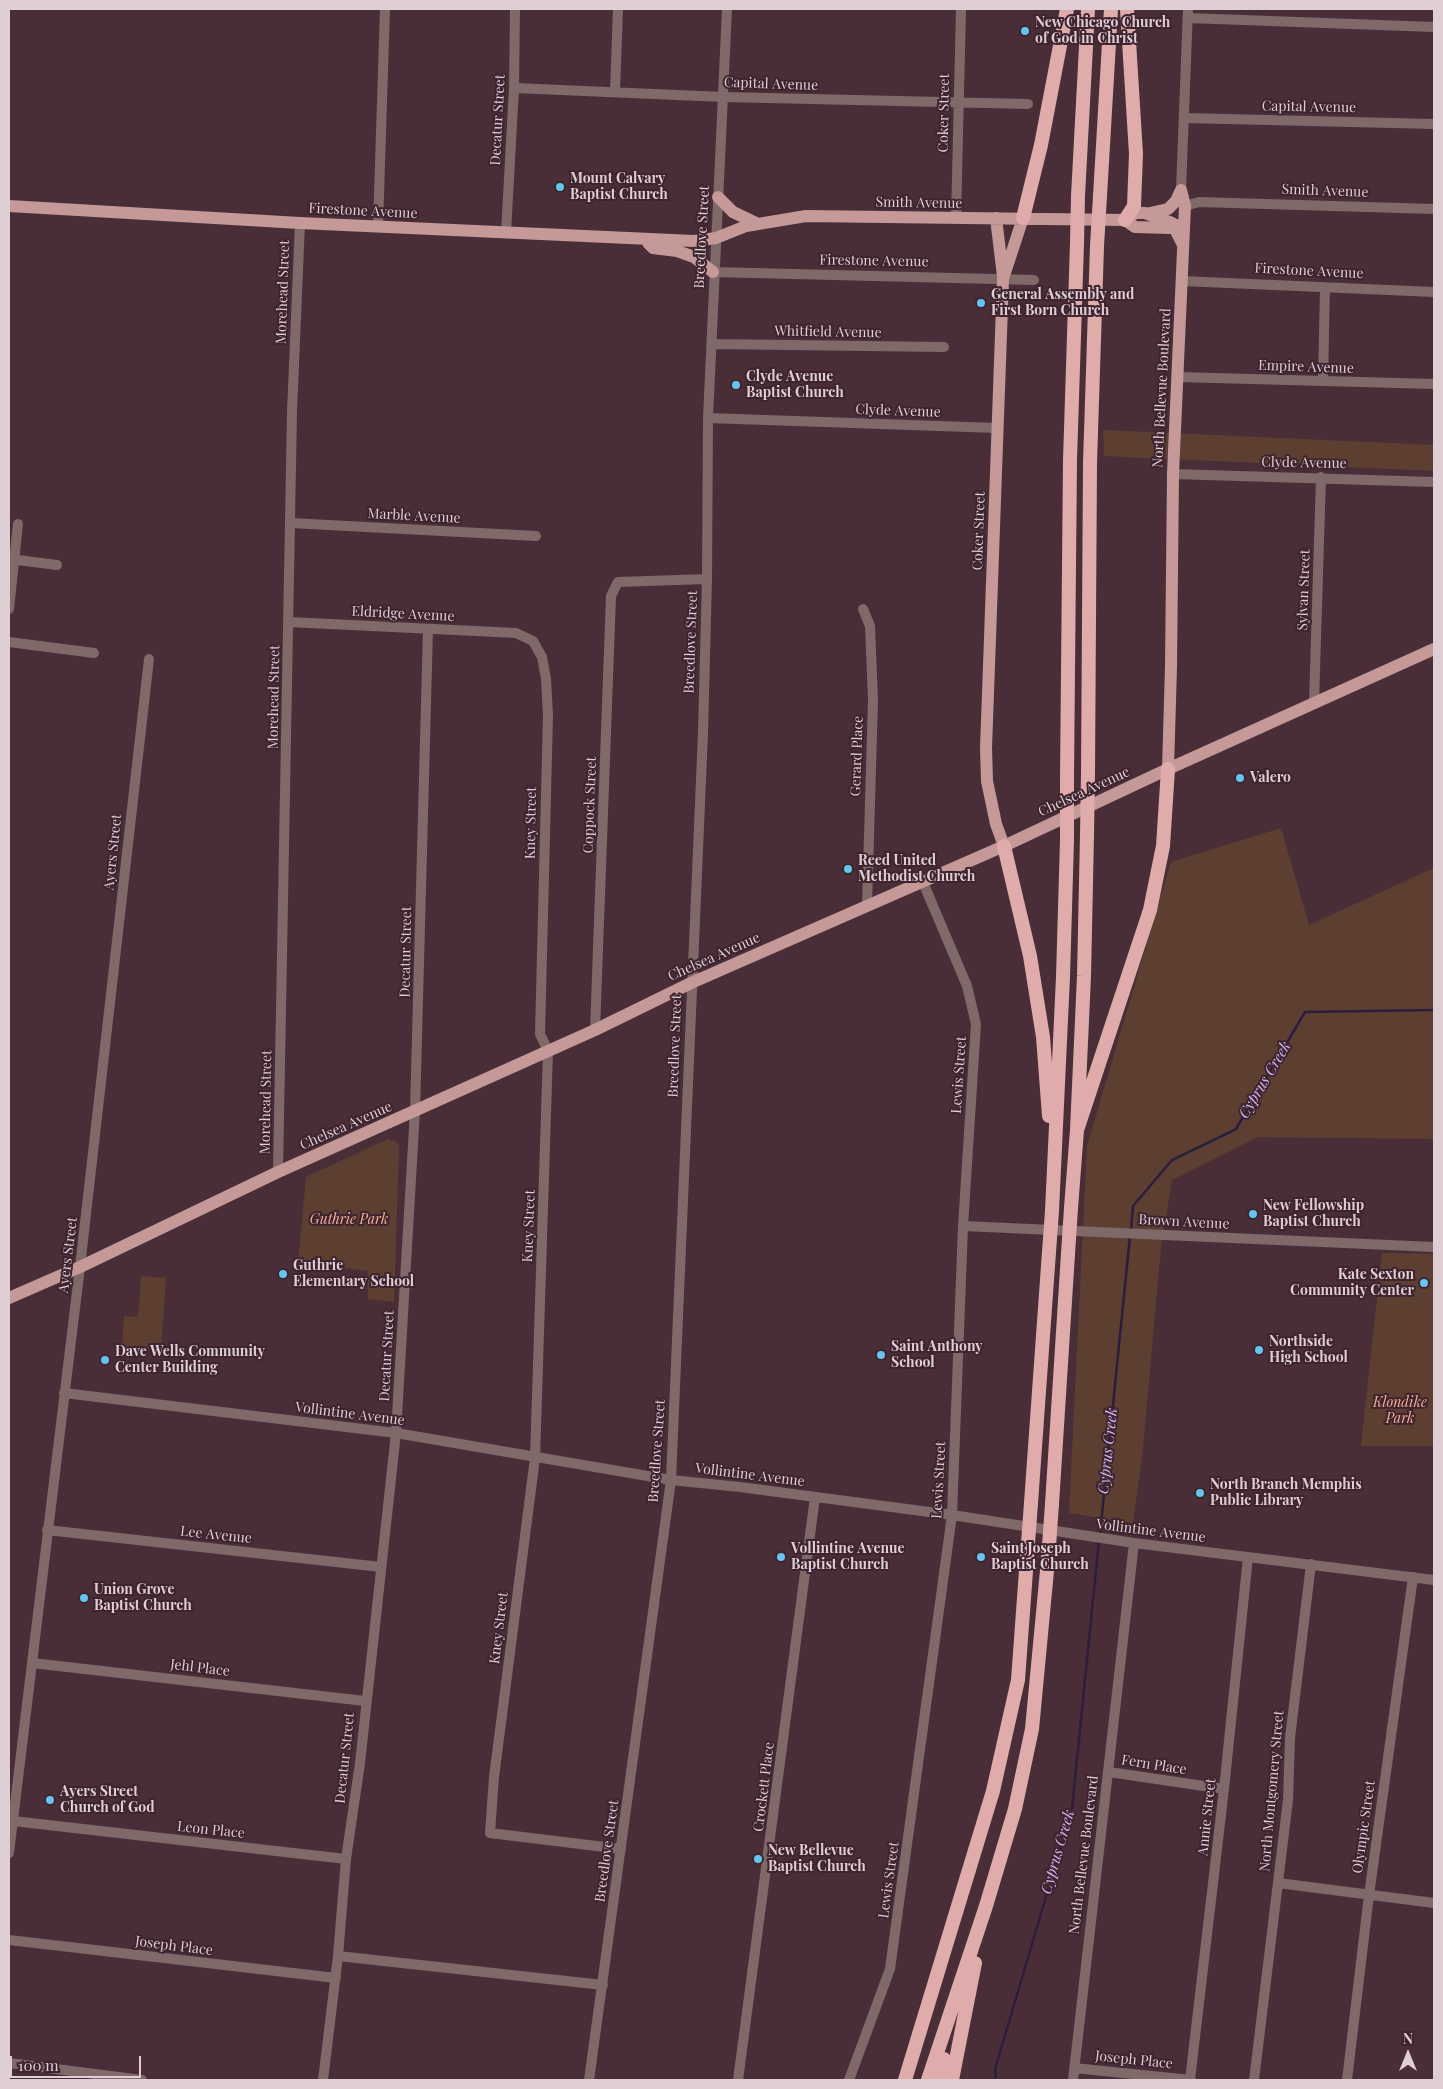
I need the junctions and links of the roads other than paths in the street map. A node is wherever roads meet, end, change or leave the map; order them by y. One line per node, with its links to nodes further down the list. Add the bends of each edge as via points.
1 (385, 9): 31 (street)
2 (515, 9): 12 (street, Decatur Street)
3 (618, 9): 13 (street)
4 (727, 9): 14 (street, Breedlove Street)
5 (961, 9): 15 (street, Coker Street)
6 (1067, 9): 26 (highway, via 1041,145)
7 (1088, 9): 79 (highway, bridge, via 1078,196 1070,460 1067,840)
8 (1111, 9): 77 (highway, bridge, via 1097,246 1090,463 1087,835)
9 (1127, 9): 28 (highway, via 1136,154 1134,206)
10 (1188, 13): 11 (street); 17 (street, North Bellevue Boulevard)
11 (1434, 27)
12 (514, 88): 13 (street, Capital Avenue); 33 (street, Decatur Street)
13 (615, 91): 14 (street, Capital Avenue)
14 (724, 97): 15 (street, Capital Avenue); 20 (street, Breedlove Street)
15 (959, 103): 16 (street, Capital Avenue); 27 (street, Coker Street)
16 (1028, 104)
17 (1184, 118): 18 (street, Capital Avenue); 19 (street, North Bellevue Boulevard)
18 (1434, 124)
19 (1181, 190): 22 (main road, North Bellevue Boulevard); 24 (main road, Smith Avenue, via 1176,202 1168,209)
20 (718, 197): 30 (main road, via 733,212); 34 (street, Breedlove Street)
21 (9, 206): 29 (main road, Firestone Avenue)
22 (1185, 210): 23 (street, Smith Avenue, via 1199,202); 32 (main road); 36 (main road, North Bellevue Boulevard)
23 (1434, 210)
24 (1145, 213): 28 (main road, Smith Avenue, via 1136,213); 32 (main road)
25 (996, 218): 26 (main road, Smith Avenue); 27 (main road, Smith Avenue); 38 (main road)
26 (1023, 218): 28 (main road, Smith Avenue); 38 (main road, Coker Street)
27 (956, 219): 30 (main road, Smith Avenue, via 827,215)
28 (1125, 220): 32 (main road, Smith Avenue, via 1135,227)
29 (300, 223): 31 (main road, Firestone Avenue); 53 (street, Morehead Street)
30 (758, 224): 34 (main road, Smith Avenue)
31 (378, 226): 33 (main road, Firestone Avenue)
32 (1175, 226): 36 (main road)
33 (506, 233): 35 (main road, Firestone Avenue)
34 (716, 238): 35 (main road, Firestone Avenue); 37 (street, Breedlove Street)
35 (644, 240): 37 (main road, via 654,248 694,257)
36 (1183, 245): 40 (main road, North Bellevue Boulevard)
37 (713, 272): 38 (street, Firestone Avenue); 43 (street, Breedlove Street)
38 (1003, 279): 39 (street, Firestone Avenue); 49 (main road, Coker Street)
39 (1034, 280)
40 (1182, 280): 41 (street, Firestone Avenue); 45 (main road, North Bellevue Boulevard)
41 (1325, 287): 42 (street, Firestone Avenue); 46 (street)
42 (1434, 292)
43 (712, 344): 44 (street, Whitfield Avenue); 48 (street, Breedlove Street)
44 (944, 347)
45 (1178, 377): 46 (street, Empire Avenue); 50 (main road, North Bellevue Boulevard)
46 (1323, 381): 47 (street, Empire Avenue)
47 (1434, 384)
48 (708, 418): 49 (street, Clyde Avenue); 58 (street, Breedlove Street)
49 (997, 428): 70 (main road, Coker Street, via 986,756 987,782)
50 (1173, 474): 51 (street, Clyde Avenue); 69 (main road, North Bellevue Boulevard)
51 (1321, 477): 52 (street, Clyde Avenue); 68 (street, Sylvan Street)
52 (1434, 482)
53 (291, 523): 55 (street, Marble Avenue); 61 (street, Morehead Street)
54 (18, 524): 56 (street)
55 (536, 536)
56 (12, 559): 57 (street); 59 (street)
57 (56, 565)
58 (707, 579): 73 (street, Breedlove Street); 74 (street, Coppock Street, via 618,582 611,596)
59 (9, 609)
60 (863, 609): 72 (street, Gerard Place, via 870,626 873,700)
61 (289, 622): 62 (street, Eldridge Avenue); 78 (street, Morehead Street)
62 (428, 629): 63 (street, Eldridge Avenue); 76 (street, Decatur Street)
63 (516, 633): 75 (street, Kney Street, via 533,641 542,658 546,679 548,715 540,1034)
64 (9, 642): 66 (street)
65 (1434, 649): 68 (main road, Chelsea Avenue)
66 (94, 653)
67 (149, 659): 82 (street, Ayers Street)
68 (1314, 703): 69 (main road, Chelsea Avenue)
69 (1168, 769): 70 (main road, Chelsea Avenue); 77 (highway, via 1163,846 1150,910)
70 (1004, 846): 71 (main road, Chelsea Avenue); 79 (highway, via 1030,956 1044,1037)
71 (922, 880): 72 (main road, Chelsea Avenue); 80 (street, Lewis Street, via 967,986 976,1024)
72 (867, 905): 73 (main road, Chelsea Avenue)
73 (691, 983): 74 (main road, Chelsea Avenue); 87 (street, Breedlove Street)
74 (595, 1030): 75 (main road, Chelsea Avenue)
75 (548, 1051): 76 (main road, Chelsea Avenue); 86 (street, Kney Street)
76 (415, 1111): 78 (main road, Chelsea Avenue); 85 (street, Decatur Street)
77 (1077, 1130): 108 (highway, bridge, via 1048,1560 1032,1729 1015,1809)
78 (278, 1172): 82 (main road, Chelsea Avenue)
79 (1053, 1184): 122 (highway, bridge, via 1018,1680 993,1791)
80 (963, 1226): 81 (street, Brown Avenue); 89 (street, Lewis Street)
81 (1434, 1247)
82 (80, 1267): 83 (main road, Chelsea Avenue); 84 (street, Ayers Street)
83 (9, 1298)
84 (64, 1393): 85 (street, Vollintine Avenue); 90 (street, Ayers Street)
85 (396, 1433): 86 (street, Vollintine Avenue); 94 (street, Decatur Street)
86 (535, 1458): 87 (street, Vollintine Avenue); 102 (street, Kney Street, via 494,1778 490,1833)
87 (671, 1480): 88 (street, Vollintine Avenue); 102 (street, Breedlove Street)
88 (815, 1497): 89 (street, Vollintine Avenue); 120 (street, Crockett Place)
89 (952, 1515): 91 (street, Vollintine Avenue); 121 (street, Lewis Street, via 890,1969)
90 (47, 1530): 94 (street, Lee Avenue); 97 (street, Ayers Street)
91 (1134, 1543): 92 (street, Vollintine Avenue); 99 (street, North Bellevue Boulevard)
92 (1248, 1557): 93 (street, Vollintine Avenue); 100 (street, Annie Street)
93 (1311, 1564): 95 (street, Vollintine Avenue); 105 (street, North Montgomery Street, via 1290,1738 1288,1800)
94 (381, 1567): 98 (street, Decatur Street)
95 (1413, 1577): 96 (street, Vollintine Avenue); 106 (street, Olympic Street)
96 (1434, 1580)
97 (32, 1663): 98 (street, Jehl Place); 101 (street, Ayers Street)
98 (365, 1701): 104 (street, Decatur Street)
99 (1109, 1772): 100 (street, Fern Place); 115 (street, North Bellevue Boulevard)
100 (1224, 1789): 127 (street, Annie Street)
101 (12, 1821): 103 (street, Ayers Street); 104 (street, Leon Place)
102 (621, 1848): 113 (street, Breedlove Street)
103 (9, 1853)
104 (346, 1859): 111 (street, Decatur Street)
105 (1278, 1883): 106 (street); 128 (street, North Montgomery Street)
106 (1369, 1895): 107 (street); 129 (street, Olympic Street)
107 (1434, 1903)
108 (986, 1906): 109 (highway); 125 (highway)
109 (977, 1935): 123 (highway); 124 (highway)
110 (9, 1940): 112 (street, Joseph Place)
111 (338, 1956): 112 (street, Decatur Street); 113 (street)
112 (336, 1978): 118 (street, Decatur Street)
113 (603, 1985): 119 (street, Breedlove Street)
114 (9, 2063): 116 (street)
115 (1074, 2068): 126 (street, North Bellevue Boulevard); 127 (street, Joseph Place)
116 (72, 2076): 117 (street)
117 (142, 2080)
118 (323, 2080)
119 (589, 2080)
120 (738, 2080)
121 (849, 2080)
122 (905, 2080)
123 (928, 2080)
124 (938, 2080)
125 (952, 2080)
126 (1072, 2080)
127 (1191, 2080)
128 (1254, 2080)
129 (1347, 2080)

